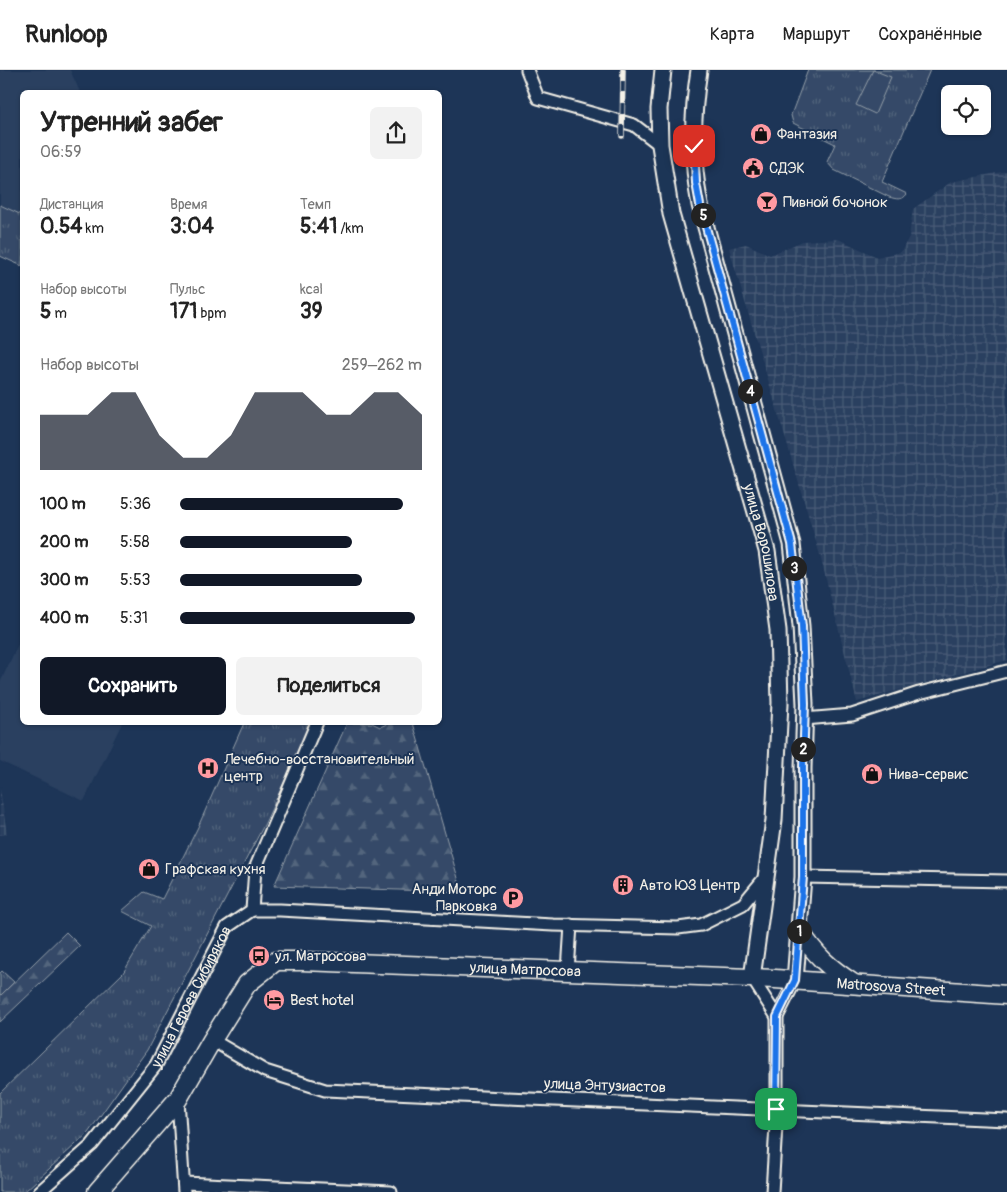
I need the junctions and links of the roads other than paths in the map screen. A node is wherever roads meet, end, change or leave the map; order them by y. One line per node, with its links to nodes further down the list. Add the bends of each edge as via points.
1 (527, 70): 4 (street, via 538,98 634,125)
2 (663, 70): 4 (main road, улица Ворошилова)
3 (699, 70): 6 (main road, улица Ворошилова, via 694,109 696,183 792,544 802,626)
4 (660, 145): 8 (main road, улица Ворошилова, via 670,214 767,551 778,630 780,703 774,820)
5 (1007, 671): 6 (street, via 919,693 852,715)
6 (804, 719): 9 (main road, улица Ворошилова)
7 (316, 725): 11 (street, via 254,869)
8 (767, 875): 12 (street, via 743,904 701,925 678,928); 15 (main road, улица Ворошилова)
9 (803, 877): 10 (street); 13 (main road, улица Ворошилова)
10 (1007, 881)
11 (252, 910): 12 (street); 25 (street, улица Героев Сибиряков, via 227,927 156,1065 92,1145)
12 (571, 925): 14 (street)
13 (799, 930): 16 (main road, улица Ворошилова); 17 (highway, via 813,951)
14 (568, 971): 15 (highway, улица Матросова); 20 (highway, улица Матросова, via 276,962 247,984)
15 (752, 978): 16 (highway, Matrosova Street); 19 (street)
16 (795, 980): 17 (highway, Matrosova Street); 19 (street, улица Ворошилова)
17 (854, 984): 18 (highway, Matrosova Street)
18 (1007, 995)
19 (777, 1017): 22 (street, улица Ворошилова)
20 (212, 1040): 21 (highway); 22 (street, улица Энтузиастов, via 265,1071 325,1090)
21 (178, 1099): 24 (street); 26 (highway)
22 (776, 1109): 23 (street, улица Энтузиастов); 28 (street, улица Ворошилова)
23 (1007, 1120)
24 (184, 1188): 27 (street)
25 (39, 1192)
26 (97, 1192)
27 (391, 1192)
28 (772, 1192)

